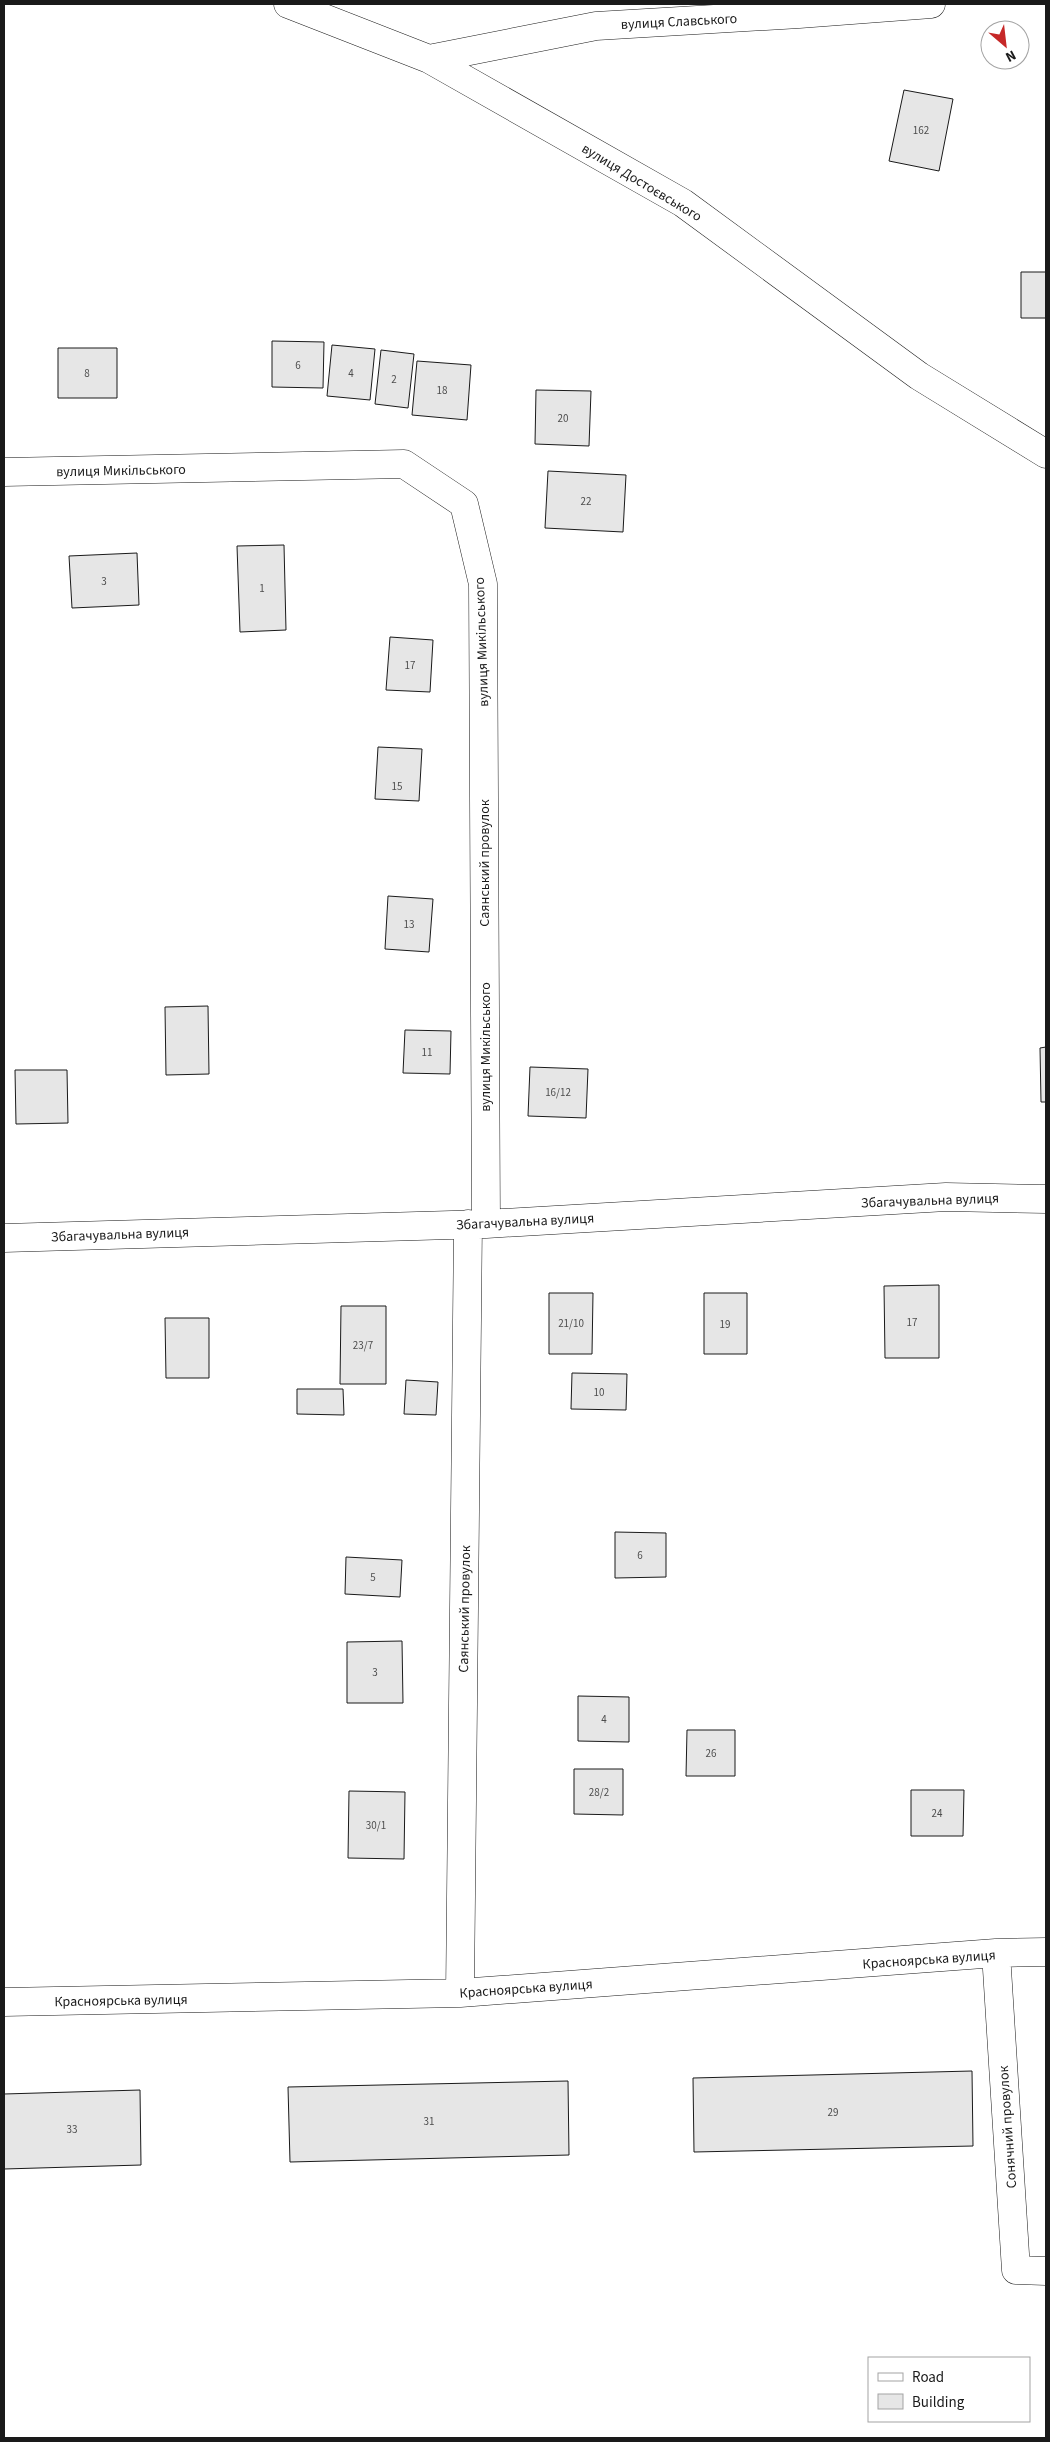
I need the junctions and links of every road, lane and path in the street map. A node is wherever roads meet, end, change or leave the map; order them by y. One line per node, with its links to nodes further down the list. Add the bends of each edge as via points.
1 (288, 4): 3 (street, вулиця Достоєвського)
2 (931, 4): 3 (street, вулиця Славського, via 596,26)
3 (429, 59): 4 (street, вулиця Достоєвського, via 683,204 919,376)
4 (1046, 454)
5 (4, 472): 7 (street, вулиця Микільського, via 404,464 464,504 483,584)
6 (1046, 1199): 7 (street, Збагачувальна вулиця, via 946,1197)
7 (477, 1224): 8 (street, Збагачувальна вулиця); 11 (street, Саянський провулок)
8 (4, 1238)
9 (1046, 1952): 10 (street, Красноярська вулиця)
10 (996, 1953): 11 (street, Красноярська вулиця); 13 (street, Сонячний провулок, via 1016,2270)
11 (460, 1993): 12 (street, Красноярська вулиця)
12 (4, 2002)
13 (1046, 2271)

